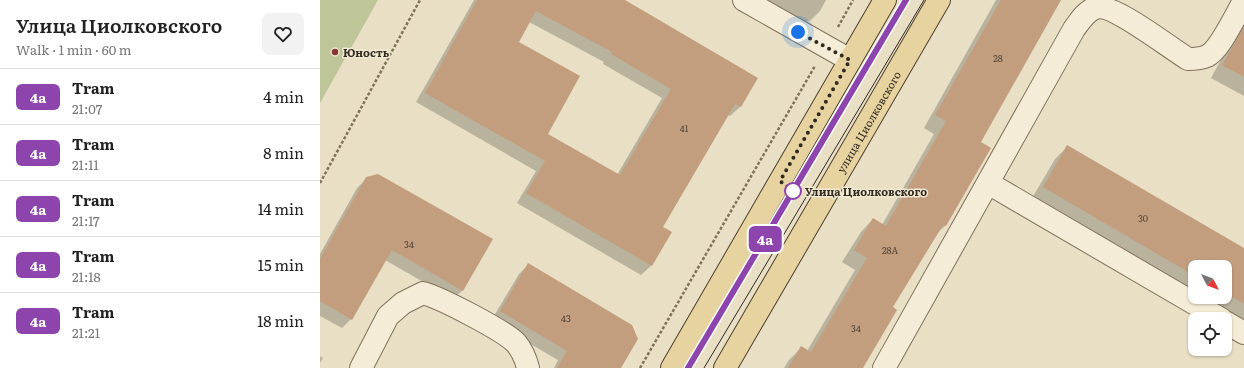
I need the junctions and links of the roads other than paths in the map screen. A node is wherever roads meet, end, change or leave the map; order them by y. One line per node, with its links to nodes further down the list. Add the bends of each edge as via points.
1 (744, 0): 5 (lane)
2 (885, 0): 5 (main road)
3 (939, 0): 14 (main road, улица Циолковского)
4 (1244, 1): 6 (lane, via 1218,44 1208,56 1197,59 1188,59 1105,7 1096,7 1084,14)
5 (850, 60): 13 (main road)
6 (988, 183): 7 (lane); 10 (lane)
7 (1208, 312)
8 (1232, 326): 9 (lane)
9 (1244, 333)
10 (892, 365)
11 (361, 368): 12 (lane, via 388,316 403,303 423,293 436,296 516,343)
12 (528, 368)
13 (672, 368)
14 (725, 368)

